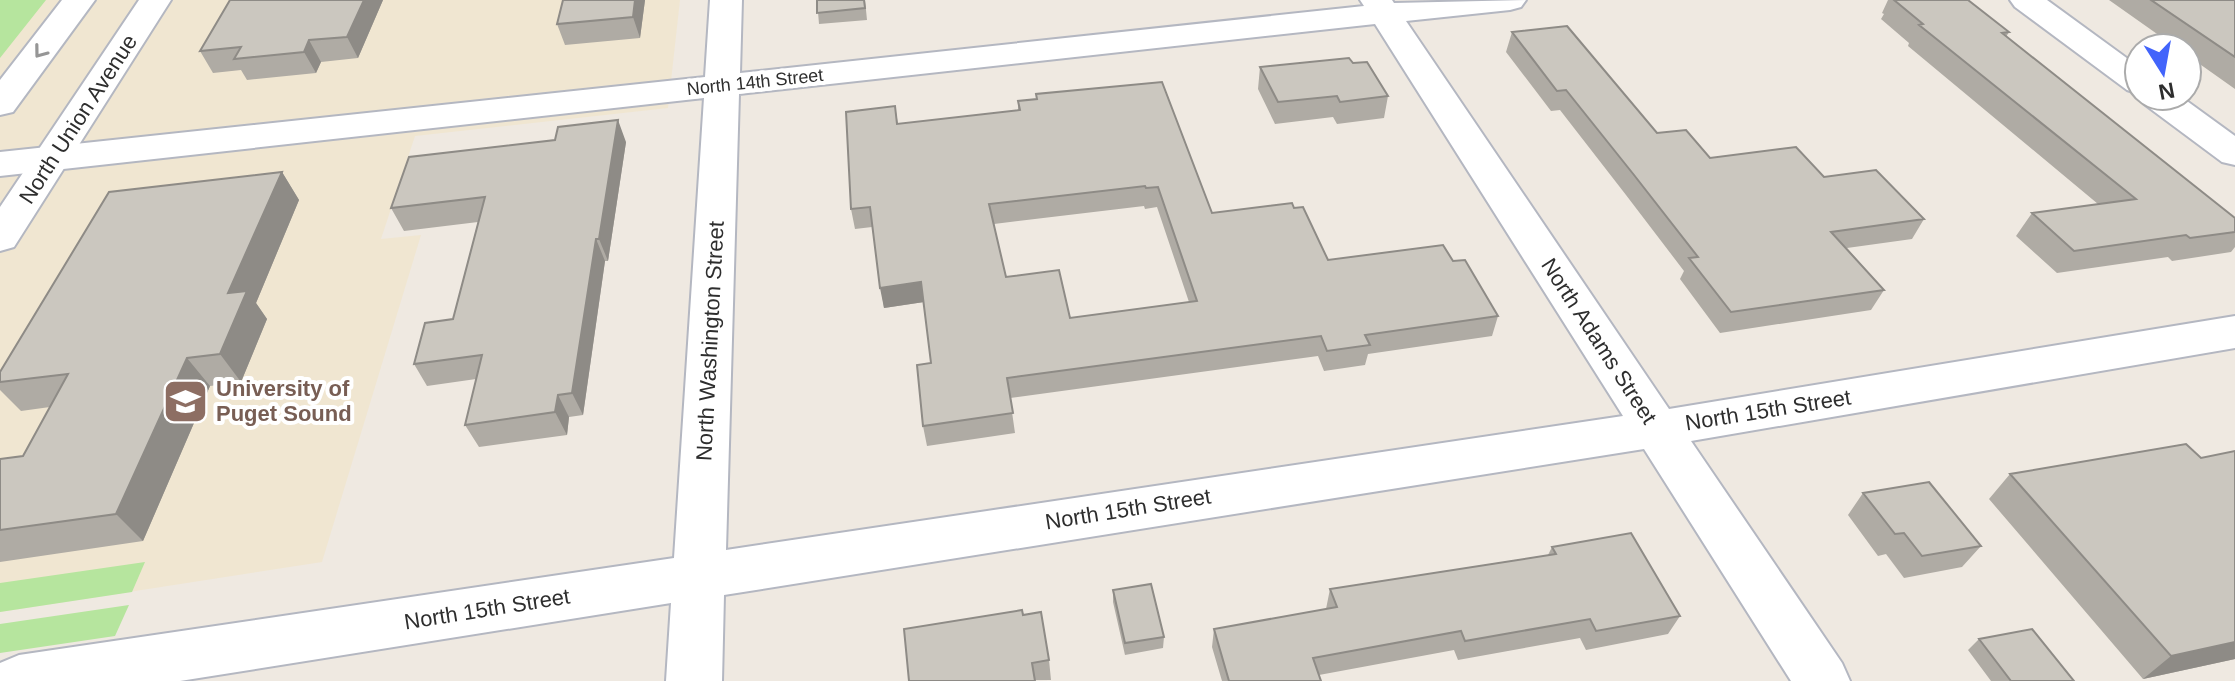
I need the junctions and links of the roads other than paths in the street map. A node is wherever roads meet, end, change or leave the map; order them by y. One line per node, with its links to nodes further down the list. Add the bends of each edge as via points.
1 (79, 0): 9 (street, one-way to 9)
2 (155, 0): 12 (street, North Union Avenue)
3 (726, 0): 8 (street, North Washington Street)
4 (1510, 0): 6 (street, North 14th Street)
5 (2026, 0): 7 (street)
6 (1381, 7): 8 (street, North 14th Street); 16 (street, North Adams Street)
7 (2123, 71)
8 (722, 86): 12 (street, North 14th Street); 17 (street, North Washington Street)
9 (0, 104)
10 (2179, 112): 11 (street)
11 (2235, 154)
12 (54, 158): 13 (street, North 14th Street); 14 (street, North Union Avenue)
13 (0, 164)
14 (0, 238)
15 (2235, 332): 16 (street, North 15th Street)
16 (1657, 429): 17 (street, North 15th Street); 20 (street, North Adams Street)
17 (699, 575): 18 (street, North 15th Street); 19 (street, North Washington Street)
18 (19, 681)
19 (694, 681)
20 (1822, 681)

